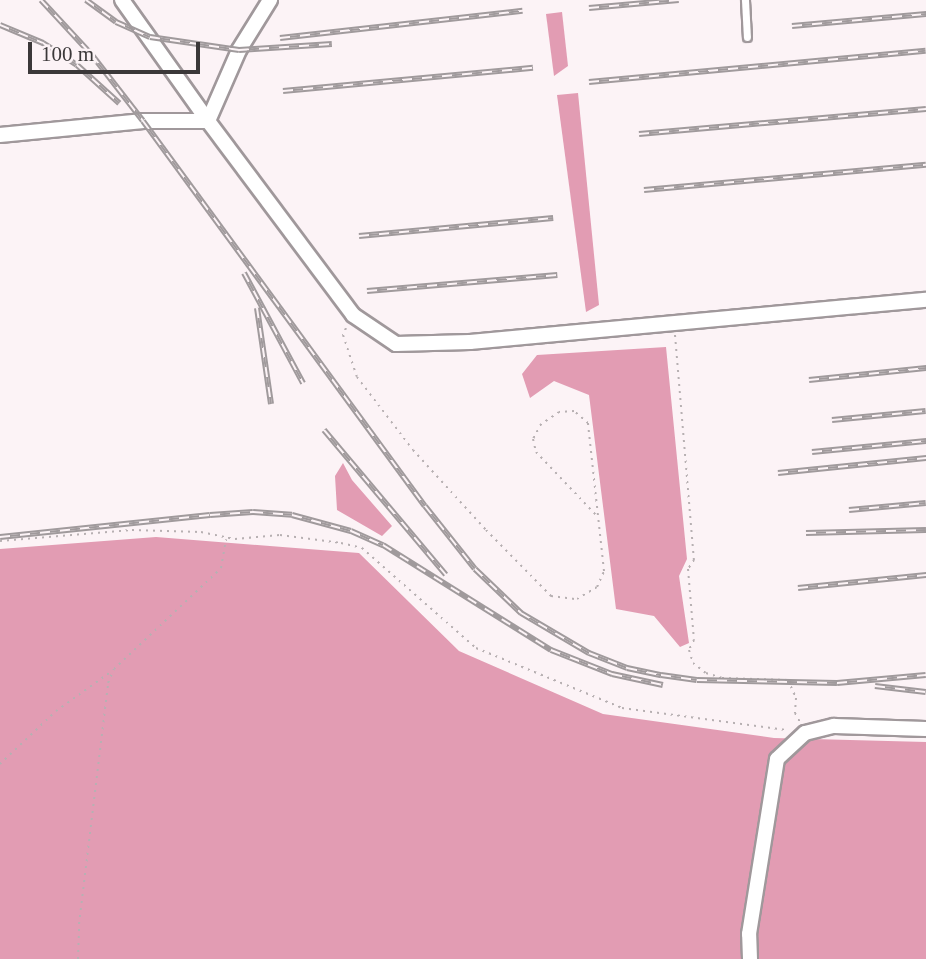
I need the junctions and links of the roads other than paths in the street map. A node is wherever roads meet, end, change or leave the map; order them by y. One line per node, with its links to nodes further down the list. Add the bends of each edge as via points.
1 (122, 0): 5 (street)
2 (270, 0): 5 (street, via 239,50)
3 (745, 0): 4 (lane)
4 (747, 37)
5 (208, 121): 6 (street, via 143,121); 7 (street, via 353,315 396,344 470,342)
6 (0, 135)
7 (926, 300)
8 (926, 729): 9 (street, via 834,726 805,733 777,759 749,934)
9 (750, 959)

